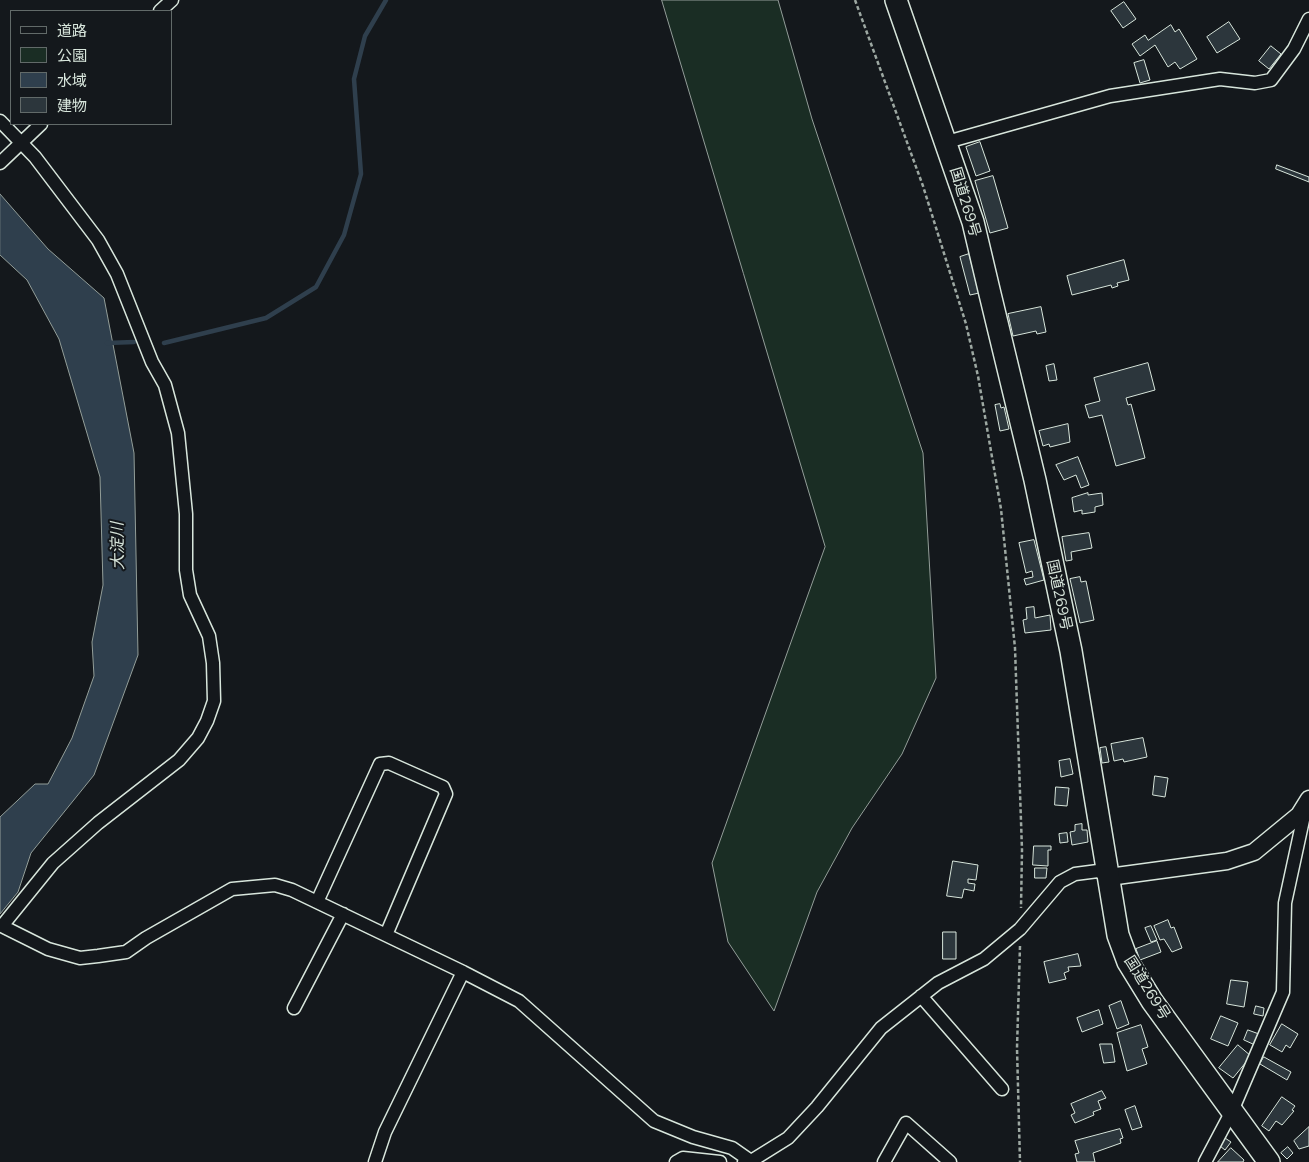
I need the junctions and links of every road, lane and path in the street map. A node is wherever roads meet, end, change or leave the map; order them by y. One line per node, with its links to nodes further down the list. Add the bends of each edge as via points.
1 (172, 0): 4 (street)
2 (856, 0): 16 (path, via 923,186 966,324 978,376 1001,509 1015,648 1022,850)
3 (896, 0): 8 (highway, 国道269号)
4 (161, 10)
5 (1309, 19): 8 (street, via 1294,49 1271,80 1220,79 1110,96)
6 (0, 121): 9 (street)
7 (40, 125): 9 (street)
8 (947, 142): 12 (highway, 国道269号, via 972,222 1035,480 1071,651)
9 (18, 145): 10 (street); 15 (street, via 98,240 117,274 152,362 166,385 178,433 186,514 186,570 190,595 210,636 214,701 198,738 179,760 53,863)
10 (0, 163)
11 (1308, 802): 12 (street, via 1284,829 1254,852 1227,862); 22 (street, via 1286,903 1283,992)
12 (1109, 877): 16 (street, via 1098,871 1075,874 1060,882); 22 (highway, 国道269号, via 1113,913 1128,962 1152,1001)
13 (317, 902): 14 (street); 15 (street, via 275,886 232,889 126,952 80,958 48,949); 17 (street, via 380,764 389,763 443,787 446,794)
14 (343, 914): 17 (street); 20 (street)
15 (1, 925)
16 (1020, 929): 19 (street, via 984,958); 30 (path, via 1017,1048)
17 (386, 935): 18 (street)
18 (464, 972): 23 (street, via 385,1132); 27 (street, via 519,1001 654,1121 732,1148)
19 (921, 996): 21 (street); 27 (street, via 881,1028 788,1138)
20 (294, 1008)
21 (1002, 1088)
22 (1232, 1111): 31 (street); 32 (highway, 国道269号)
23 (375, 1162)
24 (676, 1162): 25 (street, via 683,1158)
25 (720, 1162)
26 (737, 1162): 27 (street)
27 (751, 1162)
28 (884, 1162): 29 (street, via 906,1123)
29 (950, 1162)
30 (1020, 1162)
31 (1205, 1162)
32 (1269, 1162)

